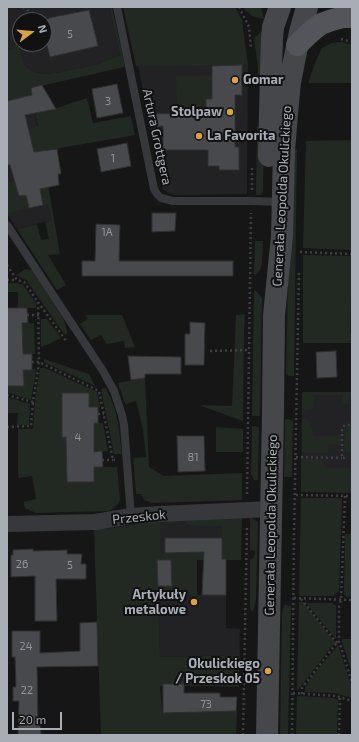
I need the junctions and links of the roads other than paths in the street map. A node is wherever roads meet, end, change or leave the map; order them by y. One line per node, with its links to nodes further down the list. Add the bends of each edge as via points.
1 (117, 7): 7 (lane, Artura Grottgera, via 157,194 161,198 173,201)
2 (280, 7): 7 (main road, Generała Leopolda Okulickiego, via 273,27 271,54)
3 (307, 7): 6 (main road, Generała Leopolda Okulickiego)
4 (330, 7): 5 (main road)
5 (352, 17): 6 (main road, via 321,24)
6 (297, 45): 7 (main road, Generała Leopolda Okulickiego, via 285,131)
7 (267, 202): 9 (main road, Generała Leopolda Okulickiego, via 281,242 274,315)
8 (7, 225): 10 (lane, via 114,391 124,425)
9 (271, 509): 10 (street, Przeskok); 12 (main road, Generała Leopolda Okulickiego)
10 (131, 516): 11 (street, Przeskok, via 95,522)
11 (7, 524)
12 (267, 735)

